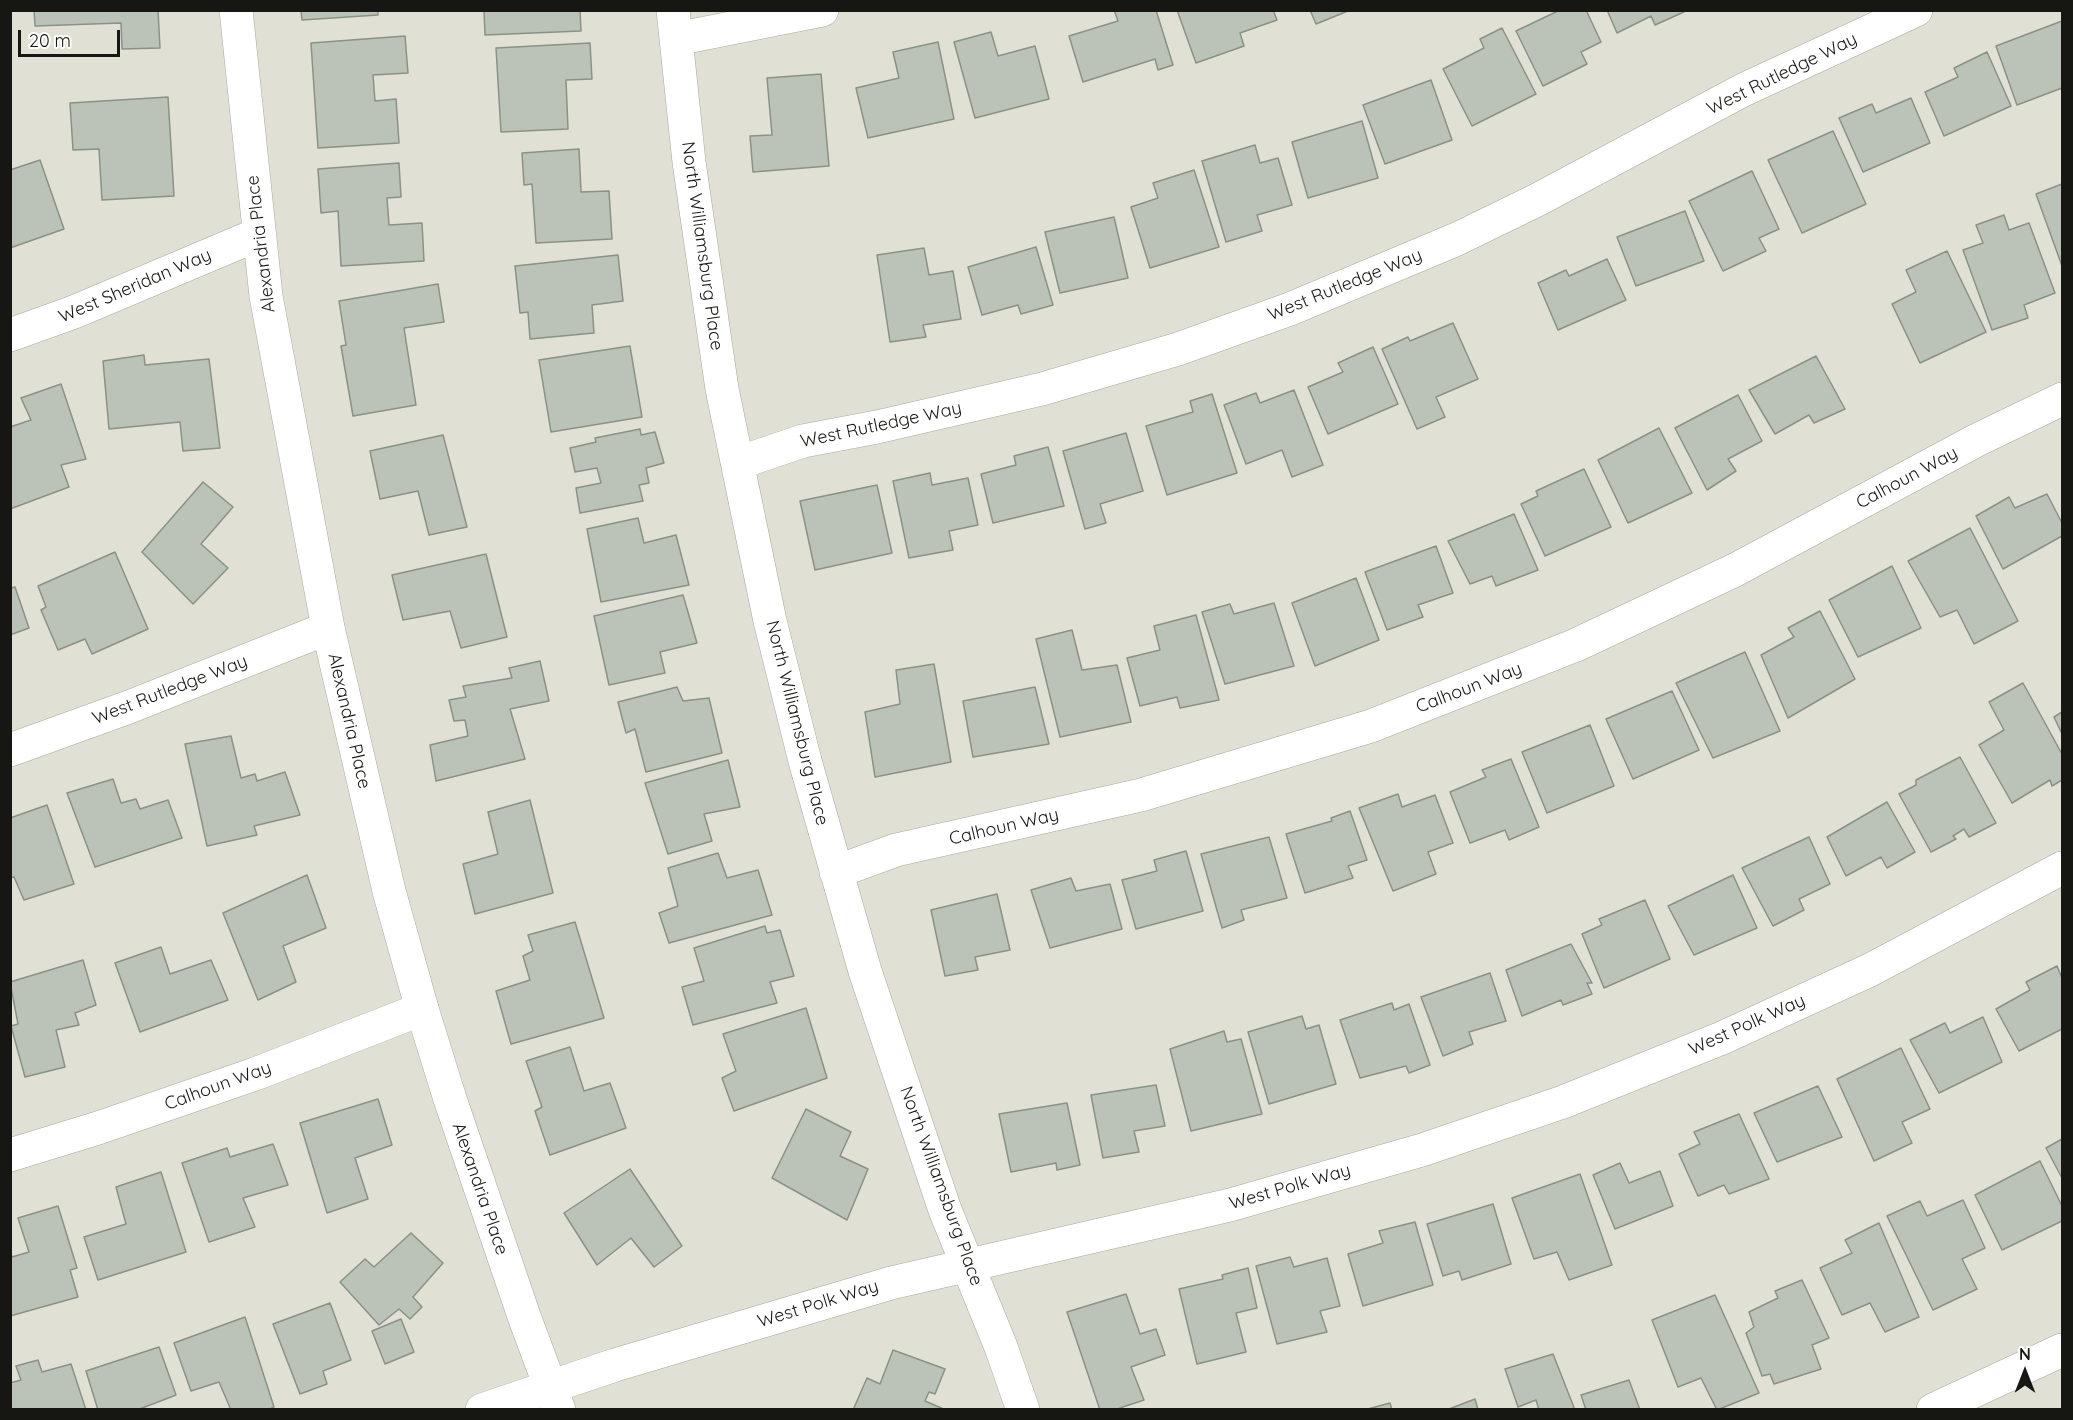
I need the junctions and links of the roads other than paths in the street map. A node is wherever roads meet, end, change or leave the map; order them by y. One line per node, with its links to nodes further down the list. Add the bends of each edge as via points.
1 (236, 10): 5 (street, Alexandria Place)
2 (822, 10): 4 (street)
3 (1916, 10): 8 (street, West Rutledge Way, via 1743,90 1457,239 1290,309 1178,349 1042,389 803,441)
4 (675, 25): 8 (street, North Williamsburg Place, via 709,306)
5 (258, 234): 6 (street, West Sheridan Way); 9 (street, Alexandria Place)
6 (10, 335)
7 (2062, 399): 12 (street, Calhoun Way, via 1977,440 1735,570 1576,645 1371,726 1141,795 896,850)
8 (738, 463): 12 (street, North Williamsburg Place, via 773,631)
9 (328, 628): 10 (street, West Rutledge Way); 13 (street, Alexandria Place, via 389,891)
10 (10, 750)
11 (2062, 868): 15 (street, West Polk Way, via 1870,970 1722,1038 1563,1102 1422,1150 1230,1205)
12 (836, 872): 15 (street, North Williamsburg Place, via 945,1210)
13 (422, 1009): 14 (street, Calhoun Way, via 255,1074); 17 (street, Alexandria Place, via 453,1110)
14 (10, 1155)
15 (968, 1265): 17 (street, West Polk Way, via 891,1282); 19 (street, North Williamsburg Place)
16 (2062, 1350): 20 (street)
17 (555, 1398): 18 (street, West Polk Way)
18 (482, 1410)
19 (1023, 1410)
20 (1933, 1410)

